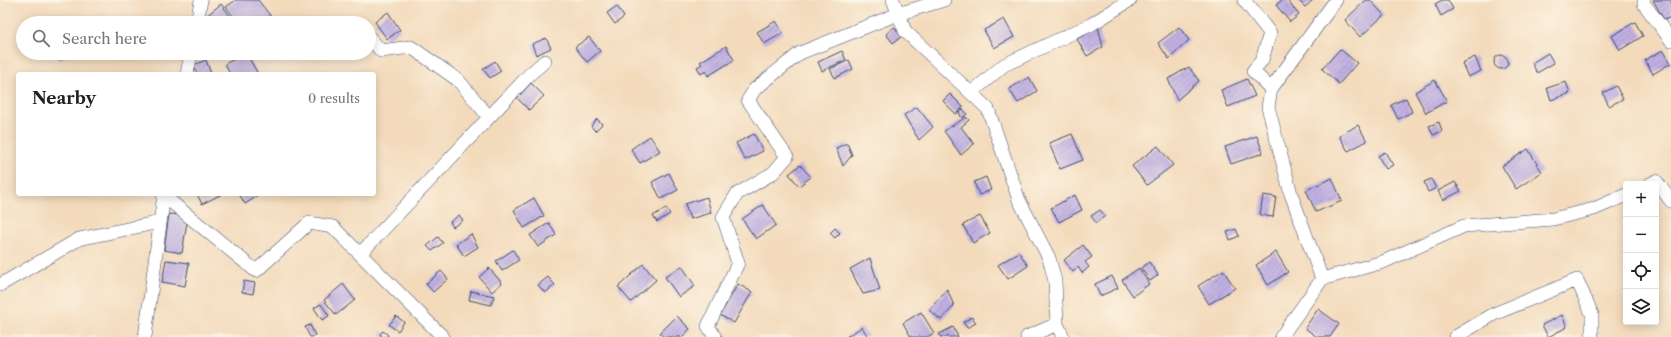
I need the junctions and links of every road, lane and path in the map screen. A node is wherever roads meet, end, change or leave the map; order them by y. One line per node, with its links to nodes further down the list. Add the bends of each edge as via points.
1 (201, 0): 9 (street)
2 (893, 0): 8 (street)
3 (944, 0): 8 (street)
4 (1130, 0): 16 (street, via 1092,24 1004,65)
5 (1244, 0): 15 (street, via 1270,33 1262,60 1254,71)
6 (1336, 0): 15 (street)
7 (1644, 0): 10 (street, via 1644,4)
8 (898, 14): 16 (street, via 905,31); 30 (street, via 800,53 755,89 748,100 787,157 773,173 737,194 723,217 738,263 708,326)
9 (198, 16)
10 (1671, 40)
11 (376, 45): 17 (street, via 381,51 411,47 458,80)
12 (190, 60): 14 (street)
13 (545, 61): 17 (street)
14 (187, 72)
15 (1270, 89): 25 (street, via 1268,107 1291,194)
16 (971, 93): 27 (street, via 988,109 1019,200 1049,258 1055,281)
17 (489, 117): 24 (street)
18 (1659, 186): 22 (street)
19 (164, 196): 23 (street)
20 (165, 196): 24 (street, via 256,270 309,223 334,227)
21 (1623, 196): 25 (street, via 1594,209 1553,219 1464,226 1383,262)
22 (1671, 201)
23 (160, 222): 26 (street, via 79,239); 28 (street)
24 (361, 253): 29 (street)
25 (1322, 279): 33 (street)
26 (0, 285)
27 (1057, 324): 31 (street); 32 (street)
28 (145, 337)
29 (443, 337)
30 (715, 337)
31 (1027, 337)
32 (1063, 337)
33 (1281, 337)
34 (1455, 337): 35 (street, via 1494,314 1577,280 1592,314)
35 (1592, 337)

